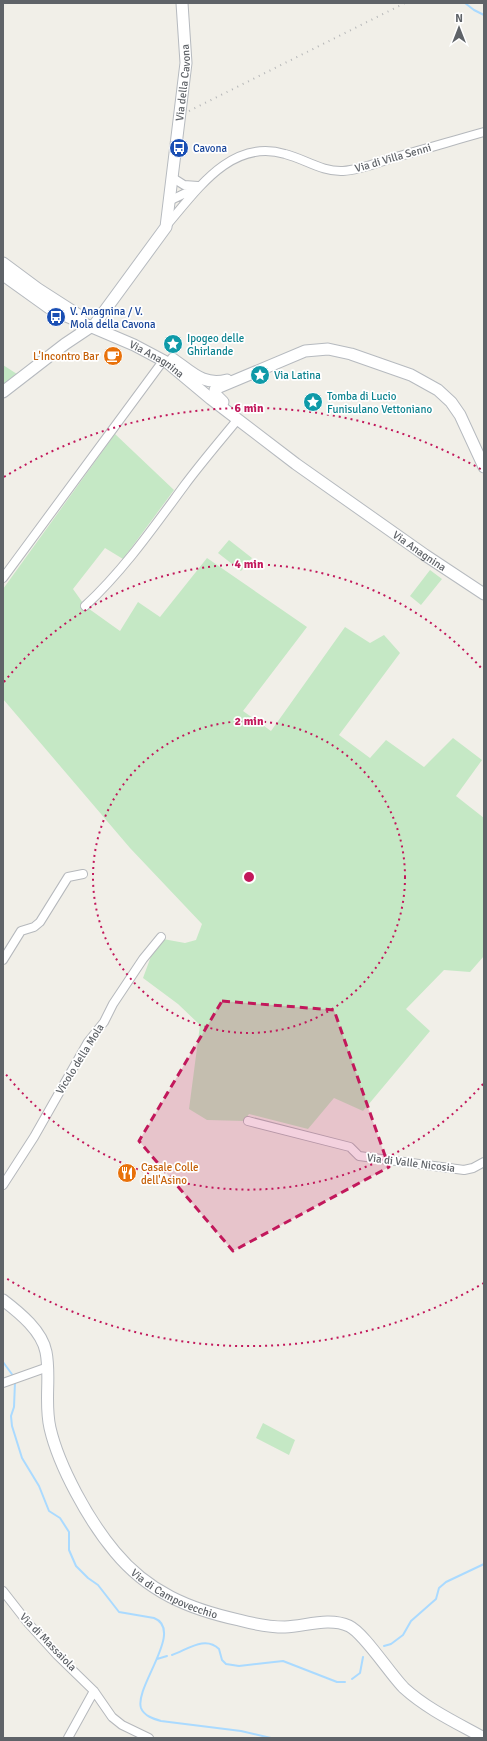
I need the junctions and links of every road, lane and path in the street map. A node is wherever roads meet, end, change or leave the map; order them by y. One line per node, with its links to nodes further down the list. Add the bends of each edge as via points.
1 (182, 3): 3 (main road, Via della Cavona, via 186,63)
2 (484, 132): 4 (street, Via di Villa Senni, via 343,171 323,168 281,153 255,151 226,163)
3 (173, 178): 4 (street, via 184,185); 5 (main road, Via della Cavona)
4 (200, 186): 5 (street); 6 (street, Via di Villa Senni)
5 (172, 200): 6 (street); 7 (main road, Via della Cavona)
6 (180, 209): 7 (street, Via di Villa Senni)
7 (166, 227): 10 (main road, Via della Cavona)
8 (3, 263): 10 (main road, Via Anagnina)
9 (3, 275): 10 (main road, Via Anagnina, via 48,307)
10 (92, 326): 11 (main road, Via Anagnina); 12 (main road, Via Anagnina, via 155,349 205,381 220,382); 13 (main road, Via della Cavona)
11 (164, 361): 14 (main road, Via Anagnina); 17 (street)
12 (250, 375): 15 (main road, Via Anagnina, via 216,389 215,394); 16 (main road, Via Anagnina, via 302,352 328,349 359,356 411,375 433,386 453,404)
13 (3, 392)
14 (238, 419): 15 (main road, Via Anagnina); 19 (street, via 127,562)
15 (259, 435): 18 (main road, Via Anagnina, via 414,548)
16 (484, 467)
17 (3, 578)
18 (484, 594)
19 (85, 606)
20 (83, 874): 22 (street, via 68,877 40,922 21,931)
21 (161, 937): 25 (street, Vicolo della Mola, via 142,959 104,1022 88,1042 34,1137)
22 (3, 960)
23 (248, 1121): 24 (street, Via di Valle Nicosia, via 350,1147 359,1156 464,1170)
24 (484, 1162)
25 (3, 1185)
26 (3, 1300): 27 (main road, Via di Campovecchio, via 41,1339)
27 (48, 1367): 28 (street); 33 (main road, Via di Campovecchio, via 47,1413 56,1448 92,1521 113,1550 138,1575 181,1603 217,1615 270,1626 327,1623 349,1626 359,1634 408,1692)
28 (4, 1382)
29 (3, 1591): 30 (street, Via di Massaiola, via 57,1655)
30 (94, 1691): 31 (street); 32 (street, Via di Massaiola, via 116,1721)
31 (68, 1738)
32 (149, 1738)
33 (484, 1738)

